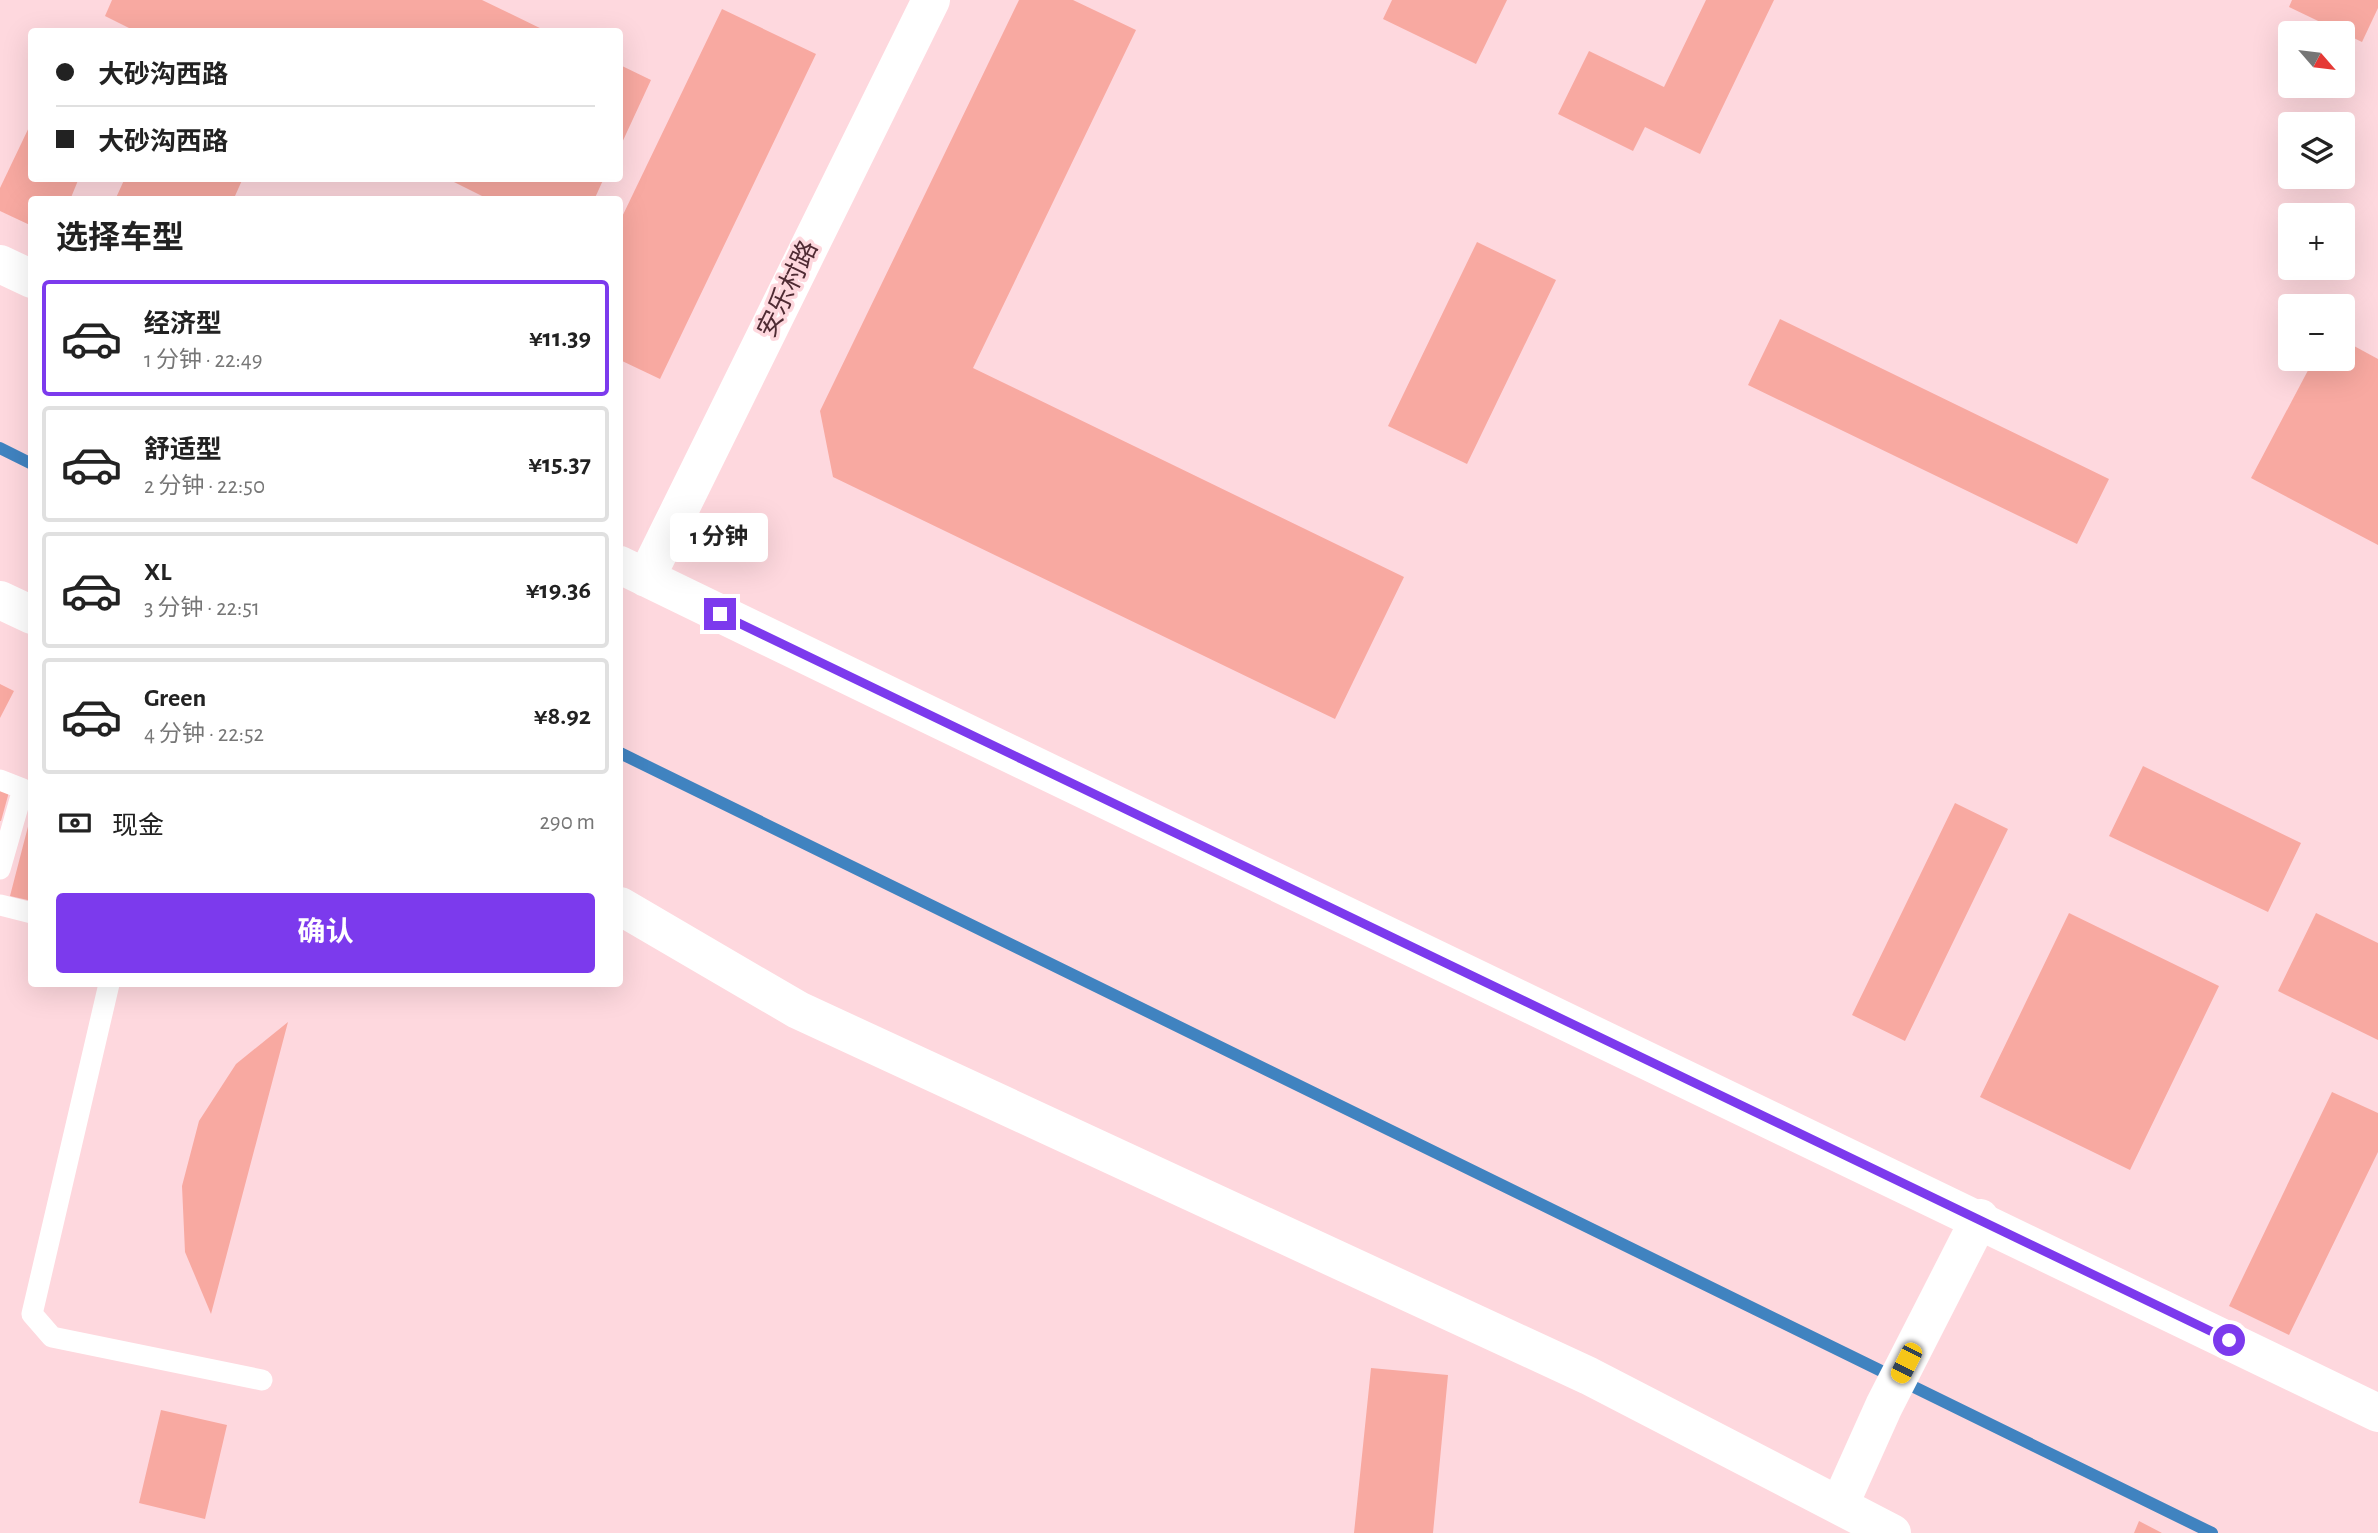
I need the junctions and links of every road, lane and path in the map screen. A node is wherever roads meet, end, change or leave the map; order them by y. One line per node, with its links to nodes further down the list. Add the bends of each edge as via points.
1 (931, 0): 4 (street, 安乐村路)
2 (0, 264): 3 (street)
3 (28, 277)
4 (633, 572): 13 (street)
5 (0, 600): 6 (street)
6 (28, 613)
7 (0, 780): 8 (lane, via 23,789)
8 (0, 869)
9 (0, 905): 11 (lane)
10 (623, 908): 16 (street, via 798,1010 1589,1376)
11 (28, 912)
12 (108, 987): 14 (lane, via 32,1314 52,1337)
13 (1980, 1218): 15 (street); 16 (street, via 1884,1406)
14 (262, 1380)
15 (2378, 1413)
16 (1840, 1504): 17 (street)
17 (1892, 1533)

